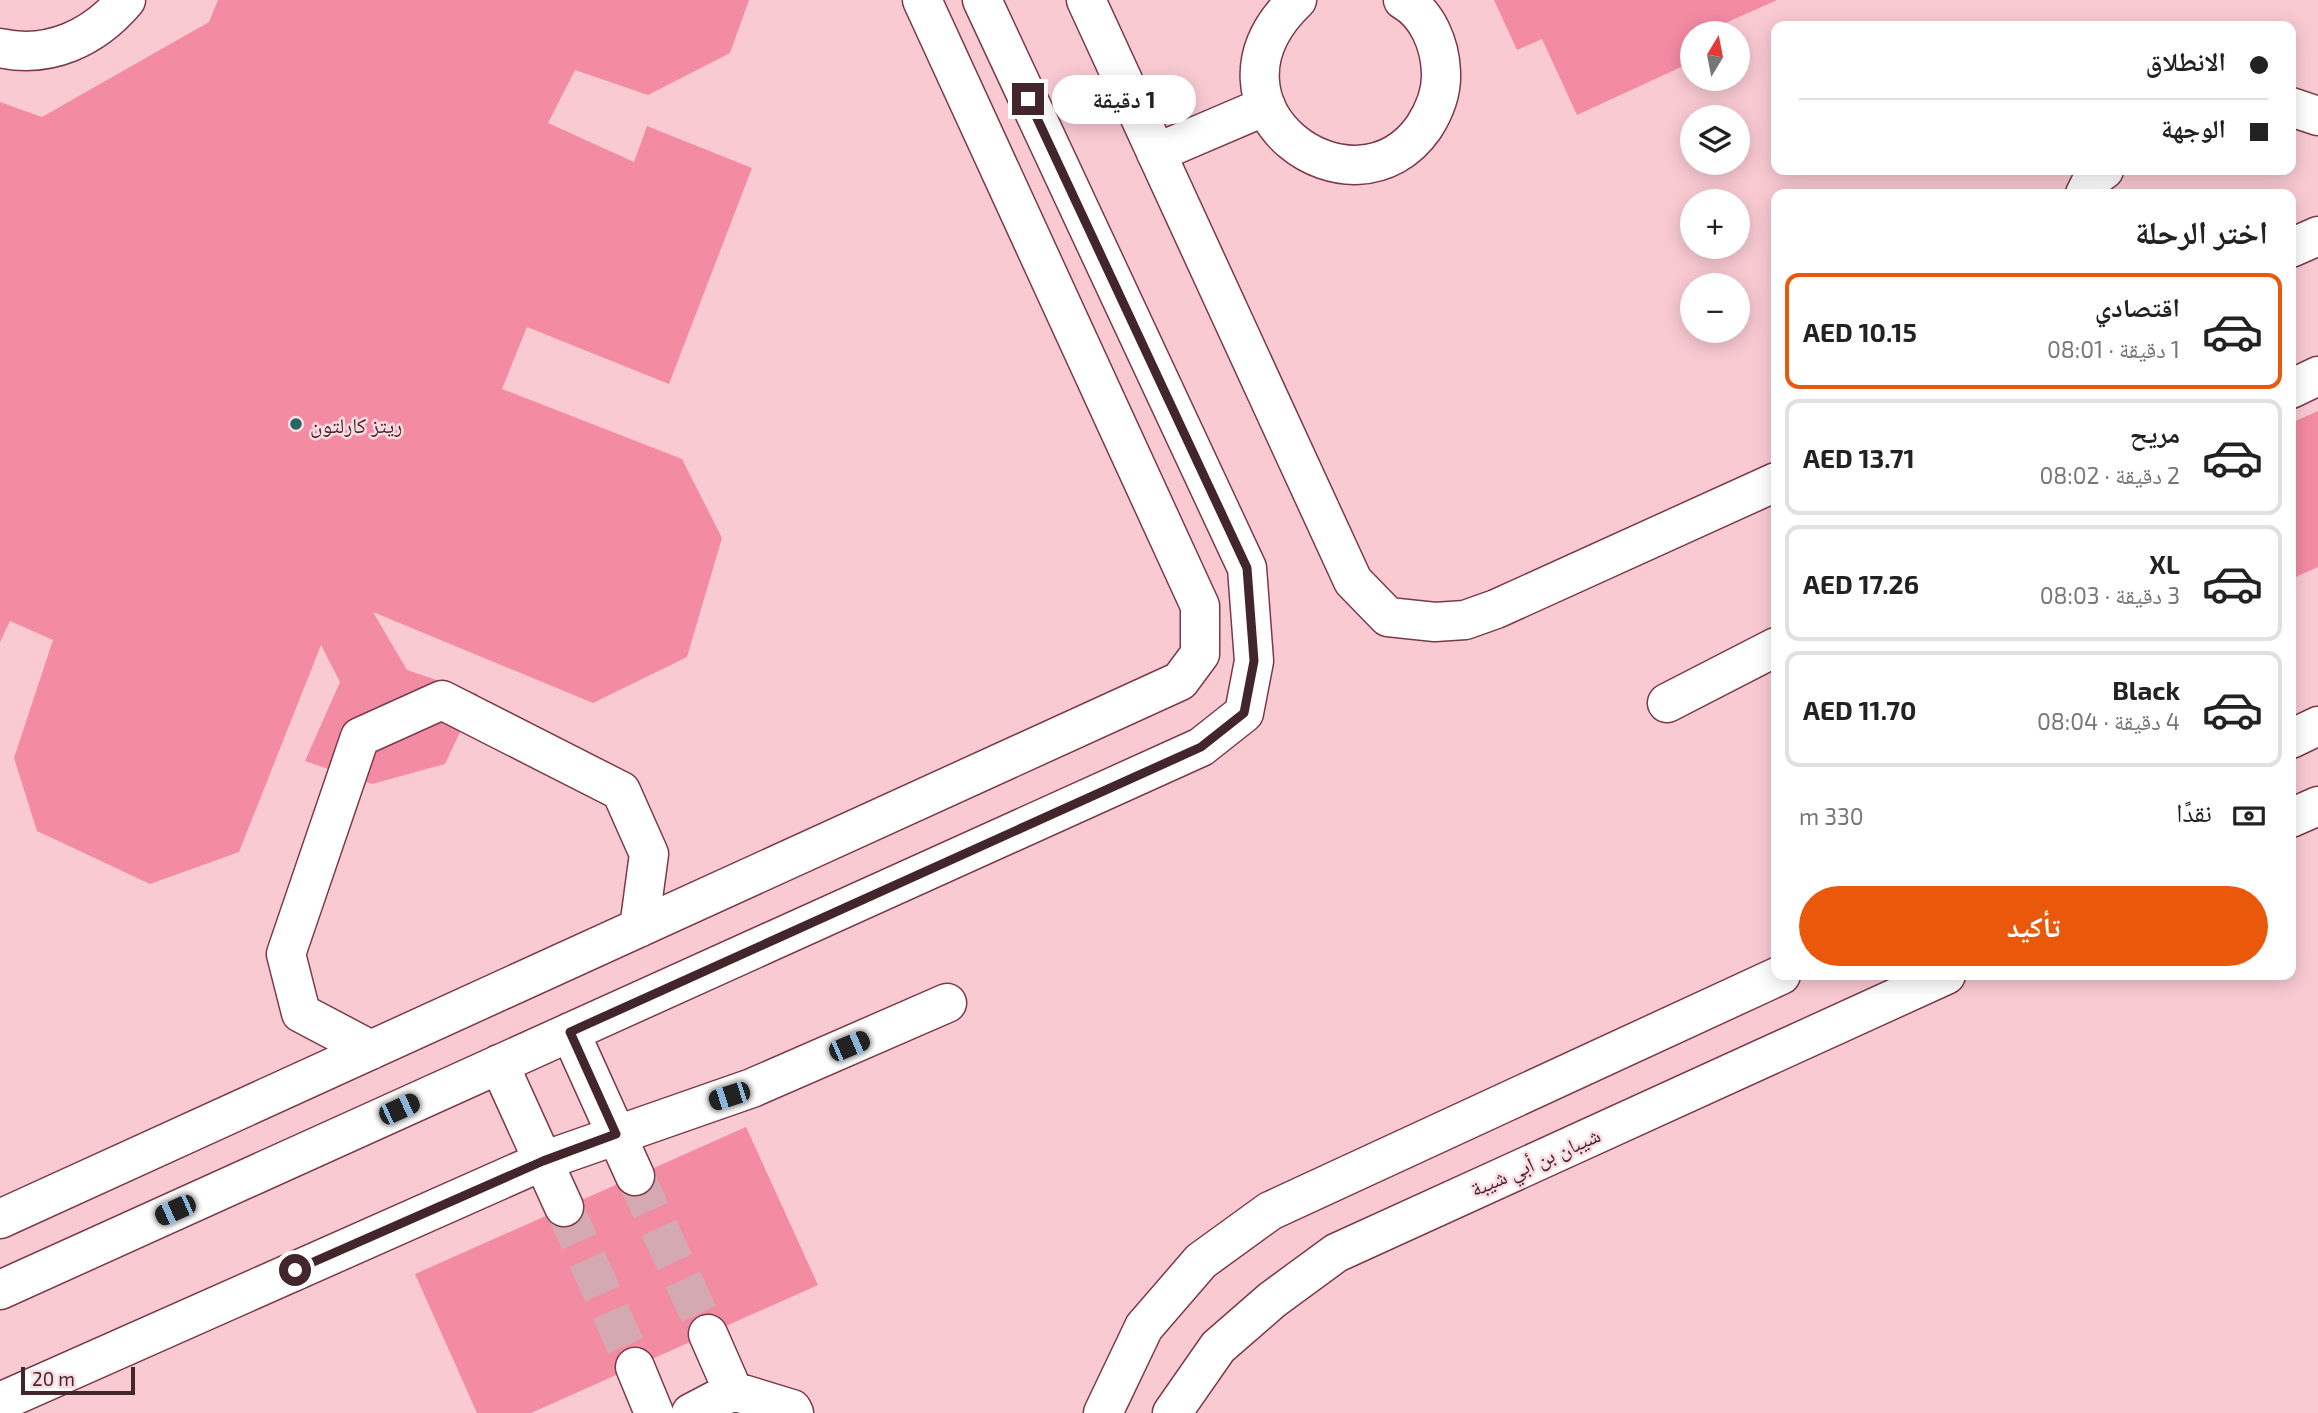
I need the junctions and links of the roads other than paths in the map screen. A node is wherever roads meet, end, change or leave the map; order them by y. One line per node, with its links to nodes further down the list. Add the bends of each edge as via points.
1 (126, 0): 7 (street, via 88,36 25,54)
2 (922, 0): 23 (street, via 1199,606 1200,654 1180,681)
3 (982, 0): 27 (street, via 1247,568 1254,661 1244,713 1201,747)
4 (1086, 0): 11 (street)
5 (1297, 0): 8 (street, via 1276,21 1263,48 1259,77)
6 (1403, 0): 8 (street, via 1429,26 1440,53 1442,84 1434,113 1416,138 1392,155 1363,164 1332,163 1304,152 1288,139)
7 (0, 48)
8 (1266, 106): 11 (street)
9 (2296, 109): 10 (street)
10 (2318, 116)
11 (1156, 153): 16 (street, via 1353,581 1388,617 1435,622 1476,616)
12 (2318, 236): 13 (street)
13 (2296, 246)
14 (2318, 376): 15 (street)
15 (2296, 387)
16 (1771, 484)
17 (1771, 650): 18 (street)
18 (1667, 703)
19 (2318, 726): 20 (street)
20 (2296, 737)
21 (2318, 806): 22 (street)
22 (2296, 816)
23 (639, 928): 28 (street); 28 (street, via 649,854 621,791 442,700 418,710 360,737 286,954 301,1013)
24 (1771, 980): 43 (street, via 1270,1211 1201,1261 1144,1327)
25 (1935, 980): 44 (street, شيبان بن أبي شيبة, via 1336,1253 1219,1347)
26 (947, 1003): 30 (street, via 752,1088)
27 (570, 1032): 29 (street); 30 (street)
28 (371, 1050): 34 (street)
29 (499, 1064): 31 (street); 35 (street)
30 (616, 1134): 31 (street); 32 (street)
31 (543, 1161): 33 (street); 39 (street)
32 (635, 1176)
33 (564, 1207)
34 (0, 1219)
35 (0, 1290)
36 (708, 1334): 38 (street)
37 (635, 1367): 40 (street)
38 (733, 1391): 41 (street); 42 (street)
39 (0, 1402)
40 (654, 1413)
41 (691, 1413)
42 (794, 1413)
43 (1103, 1413)
44 (1172, 1413)

